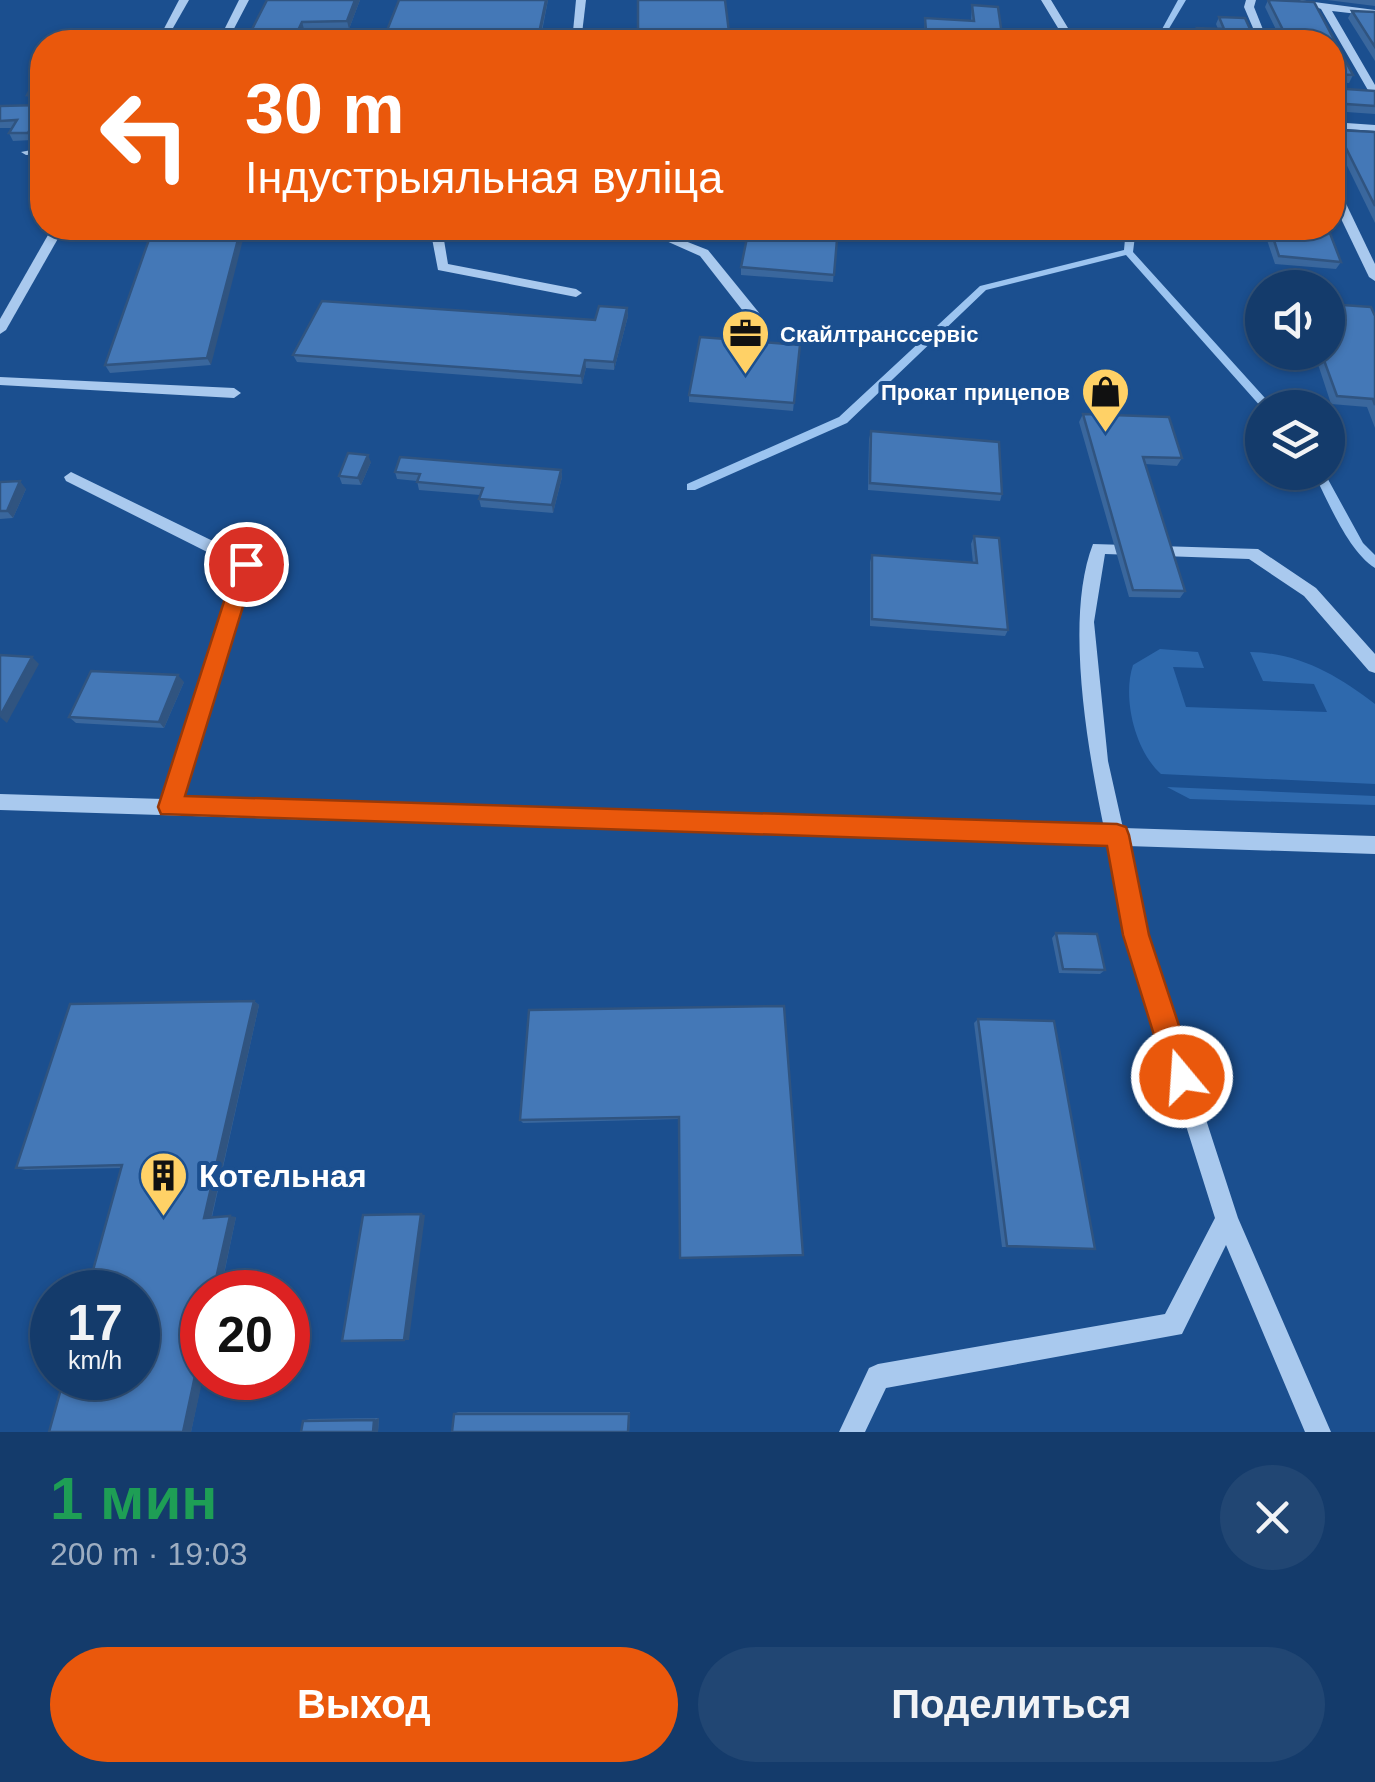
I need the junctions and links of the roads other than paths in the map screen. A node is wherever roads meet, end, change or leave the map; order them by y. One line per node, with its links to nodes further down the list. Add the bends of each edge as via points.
1 (184, 0): 9 (street)
2 (244, 0): 10 (street)
3 (581, 0): 11 (street)
4 (1046, 0): 12 (street)
5 (1252, 0): 13 (street)
6 (1304, 0): 7 (street)
7 (1325, 7): 8 (street); 14 (street)
8 (1375, 13)
9 (168, 30)
10 (229, 30)
11 (577, 30)
12 (1062, 30)
13 (1259, 30)
14 (1339, 30)
15 (1345, 41): 17 (street)
16 (1360, 92): 17 (street)
17 (1375, 92)
18 (1345, 126): 19 (street)
19 (1375, 128)
20 (26, 152): 21 (street)
21 (30, 152)
22 (1345, 214): 26 (street)
23 (51, 240): 29 (street)
24 (438, 240): 27 (street, via 442,267)
25 (684, 240): 28 (street, via 694,243)
26 (1375, 277)
27 (576, 292)
28 (755, 317)
29 (2, 324)
30 (0, 381): 31 (street)
31 (234, 394)
32 (71, 477): 35 (street, via 246,564)
33 (1375, 666): 36 (street, via 1310,592 1252,554 1098,548 1086,622 1099,761)
34 (0, 802): 35 (street)
35 (170, 807): 36 (street)
36 (1117, 835): 37 (street); 38 (street, via 1136,935)
37 (1375, 845)
38 (1228, 1219): 39 (street, via 1173,1325 878,1377); 40 (street)
39 (852, 1432)
40 (1318, 1432)

